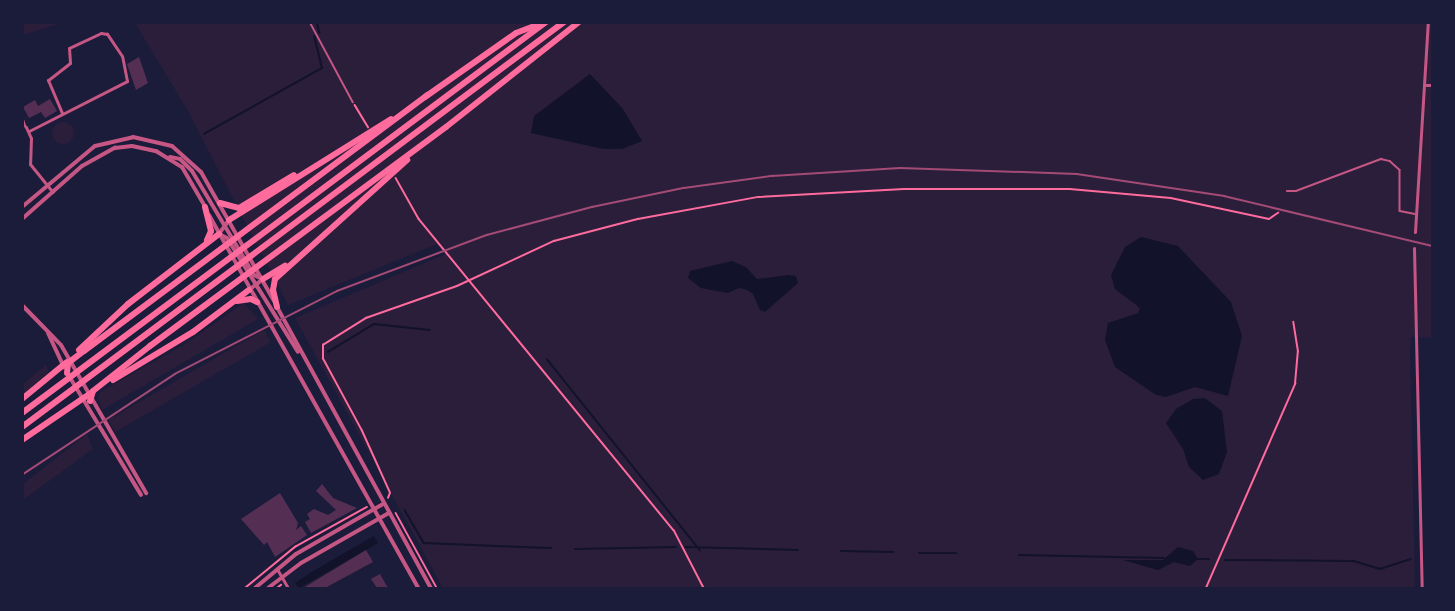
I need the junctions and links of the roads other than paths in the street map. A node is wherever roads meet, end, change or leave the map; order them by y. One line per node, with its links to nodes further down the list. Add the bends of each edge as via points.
1 (310, 22): 9 (lane)
2 (545, 22): 8 (highway, via 516,33); 45 (highway)
3 (564, 22): 46 (highway)
4 (579, 22): 13 (highway)
5 (1428, 22): 6 (street)
6 (1426, 85): 7 (street); 25 (street)
7 (1432, 85)
8 (428, 95): 18 (highway); 41 (highway)
9 (353, 102)
10 (62, 113): 10 (street, via 127,81 122,56 108,34 100,33 68,49 70,63 48,81); 14 (street)
11 (22, 114): 12 (lane)
12 (24, 125): 14 (street)
13 (446, 127): 32 (highway); 44 (highway, via 150,346 93,391)
14 (28, 132): 19 (street, via 30,164)
15 (148, 139): 16 (street); 19 (street, via 116,139 95,146); 22 (street, via 172,146 189,158)
16 (146, 148): 17 (street); 21 (street, via 115,148 99,155)
17 (168, 157): 24 (street, via 192,180); 27 (street, via 180,159 192,171)
18 (309, 169): 22 (highway, via 285,178 239,208); 27 (highway)
19 (47, 185): 21 (street); 23 (street)
20 (1287, 191): 25 (lane, via 1381,159 1400,170 1400,211)
21 (53, 192): 26 (street)
22 (220, 203): 27 (street)
23 (22, 207)
24 (206, 207): 29 (street); 31 (highway, via 210,236)
25 (1416, 214): 28 (street)
26 (22, 219)
27 (227, 222): 29 (street); 33 (street)
28 (1415, 232)
29 (222, 236): 31 (highway); 34 (street)
30 (1414, 248): 59 (street)
31 (195, 252): 43 (highway, via 128,304)
32 (297, 257): 33 (highway); 38 (highway, via 273,283)
33 (261, 278): 34 (street); 38 (street)
34 (251, 286): 35 (highway); 36 (street); 40 (street)
35 (234, 302): 36 (highway, via 246,298); 47 (highway)
36 (257, 302): 49 (street)
37 (22, 305): 39 (street)
38 (277, 307): 40 (street)
39 (40, 323): 41 (street, via 62,345); 42 (street)
40 (288, 335): 48 (street)
41 (68, 363): 42 (highway); 44 (street)
42 (67, 373): 44 (street, via 113,453 143,494)
43 (22, 399)
44 (90, 401)
45 (22, 413)
46 (22, 427)
47 (22, 440)
48 (385, 502): 49 (street); 50 (street)
49 (375, 510): 51 (street); 52 (street, via 306,548)
50 (390, 515): 51 (street); 58 (street)
51 (379, 518): 53 (street); 57 (street)
52 (277, 569): 53 (street); 54 (street)
53 (281, 576): 55 (street); 56 (street)
54 (255, 588)
55 (268, 588)
56 (288, 588)
57 (418, 588)
58 (431, 588)
59 (1422, 588)

